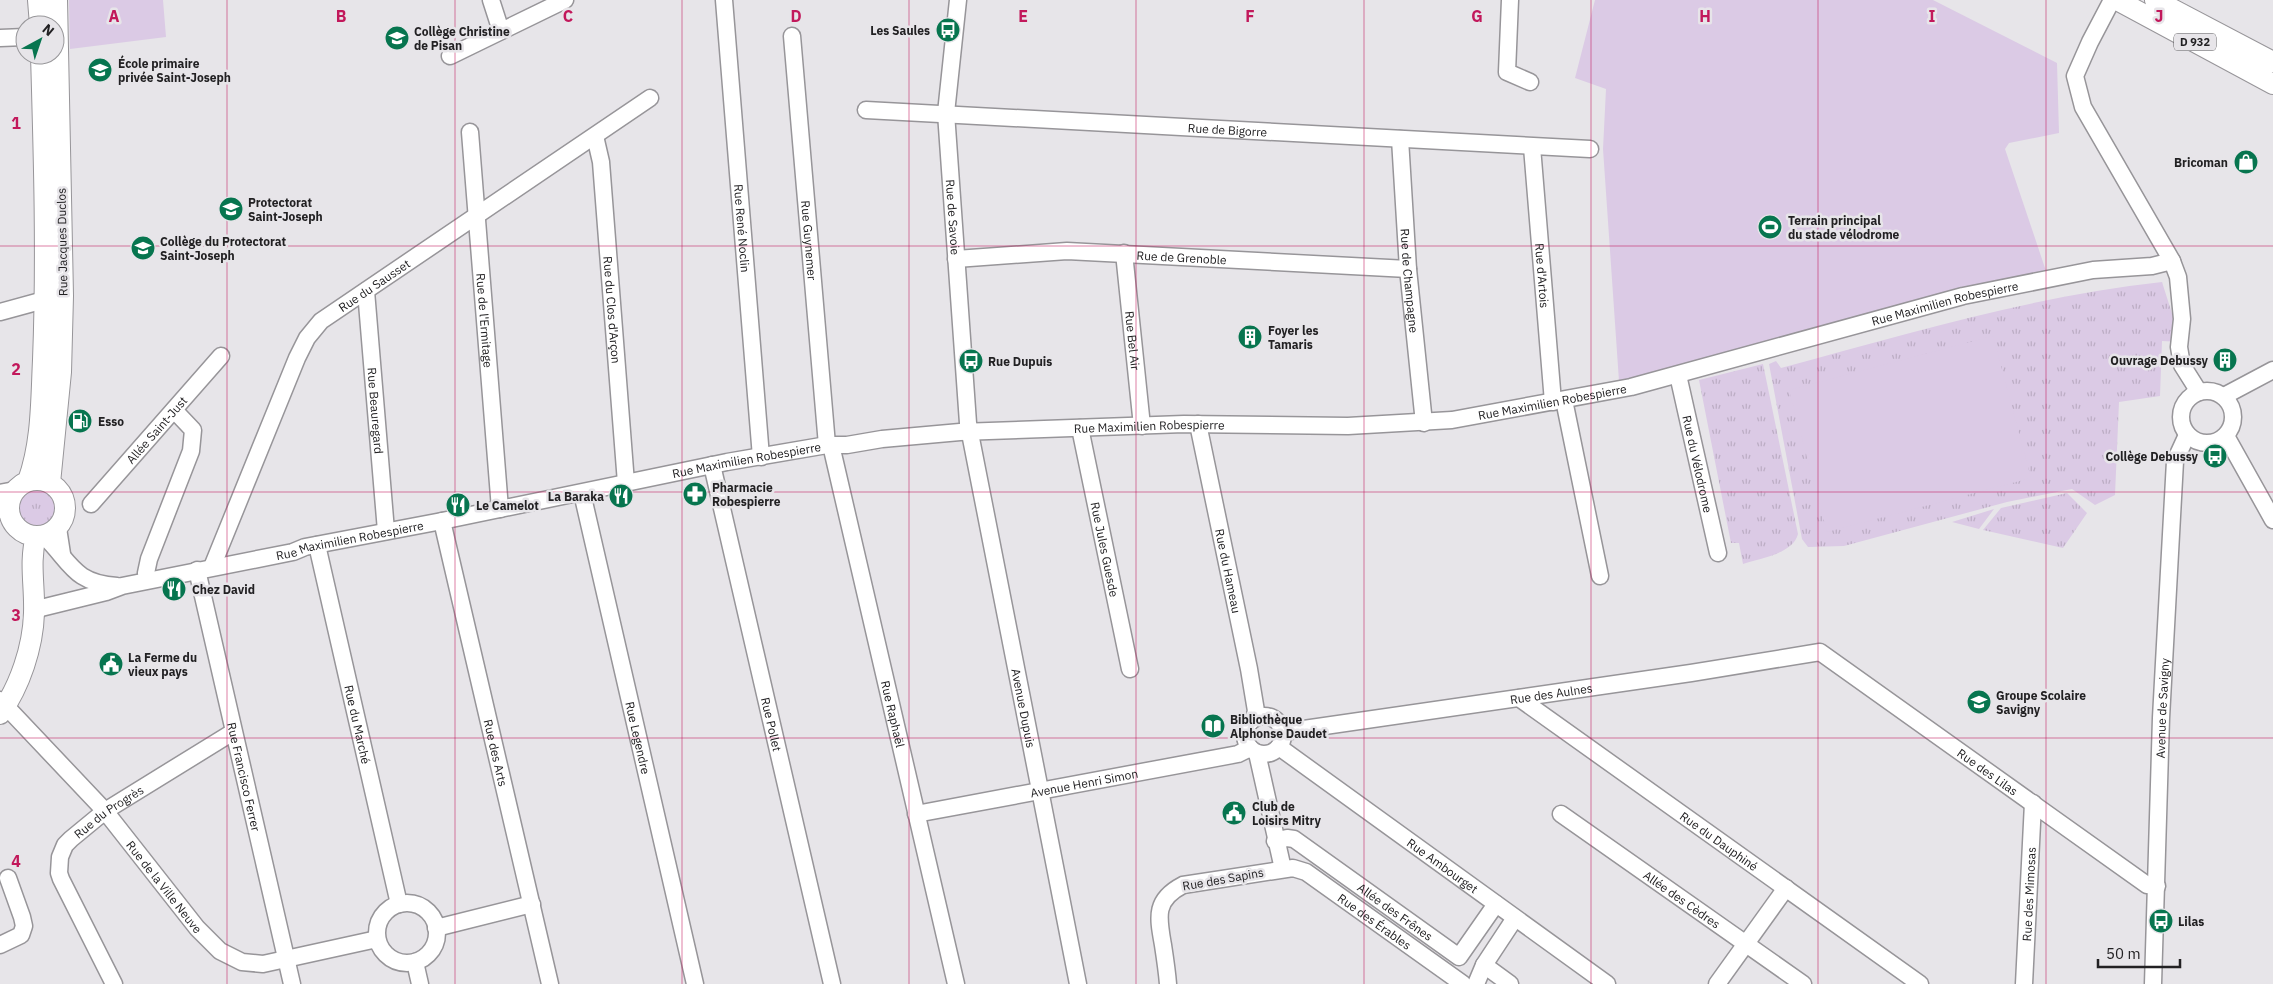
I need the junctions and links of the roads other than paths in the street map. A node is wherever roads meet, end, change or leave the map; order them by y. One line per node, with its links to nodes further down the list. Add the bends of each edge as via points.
1 (38, 0): 11 (main road)
2 (56, 0): 12 (main road, Rue Jacques Duclos)
3 (491, 0): 13 (street)
4 (565, 0): 13 (street)
5 (724, 0): 54 (street, Rue René Noclin)
6 (958, 0): 25 (street, Rue de Savoie)
7 (1510, 0): 21 (street, via 1507,72)
8 (2112, 0): 34 (street, via 2075,76 2083,107)
9 (2117, 0): 22 (main road, D 932)
10 (2156, 0): 18 (main road, D 932)
11 (39, 15)
12 (56, 15)
13 (500, 31): 17 (street)
14 (792, 36): 53 (street, Rue Guynemer)
15 (15, 37): 16 (street)
16 (0, 38)
17 (450, 56)
18 (2273, 62)
19 (42, 65): 37 (main road, Rue Jacques Duclos)
20 (56, 65): 37 (main road, Rue Jacques Duclos)
21 (1530, 82)
22 (2273, 84)
23 (650, 98): 27 (street, Rue du Sausset)
24 (866, 110): 25 (street, Rue de Bigorre)
25 (946, 113): 28 (street, Rue de Bigorre); 33 (street, Rue de Savoie)
26 (470, 132): 31 (street, Rue de l'Ermitage)
27 (595, 136): 31 (street, Rue du Sausset); 57 (street, Rue du Clos d'Arçon, via 601,162)
28 (1400, 139): 29 (street, Rue de Bigorre); 35 (street, Rue de Champagne)
29 (1532, 147): 30 (street, Rue de Bigorre); 44 (street, Rue d'Artois)
30 (1590, 149)
31 (476, 215): 36 (street, Rue du Sausset); 61 (street, Rue de l'Ermitage)
32 (1124, 253): 33 (street, Rue de Grenoble, via 1067,251); 35 (street, Rue de Grenoble); 48 (street, Rue Bel Air)
33 (956, 260): 50 (street, Rue de Savoie)
34 (2172, 261): 41 (street, Rue Maximilien Robespierre, via 2152,266 2093,270 1963,296); 42 (street, via 2178,277 2182,365)
35 (1408, 269): 46 (street, Rue de Champagne)
36 (366, 291): 65 (street, Rue Beauregard); 68 (street, Rue du Sausset, via 320,321 307,338)
37 (54, 298): 38 (street); 56 (main road, Rue Jacques Duclos, via 60,372); 58 (main road, Rue Jacques Duclos, via 34,464)
38 (0, 312)
39 (221, 356): 45 (street, Allée Saint-Just)
40 (2273, 370): 43 (street)
41 (1678, 375): 44 (street, Rue Maximilien Robespierre); 67 (street, Rue du Vélodrome)
42 (2199, 392): 43 (street, via 2216,392); 51 (street, via 2185,402 2181,410 2180,418)
43 (2224, 396): 52 (street, via 2230,403 2234,420)
44 (1559, 401): 46 (street, Rue Maximilien Robespierre); 69 (street, Rue d'Artois)
45 (174, 410): 60 (street, Allée Saint-Just); 70 (street, via 193,430 191,450 149,559)
46 (1424, 423): 47 (street, Rue Maximilien Robespierre, via 1348,426)
47 (1198, 424): 48 (street, Rue Maximilien Robespierre); 77 (street, Rue du Hameau, via 1250,678 1256,711)
48 (1142, 426): 49 (street, Rue Maximilien Robespierre)
49 (1080, 428): 50 (street, Rue Maximilien Robespierre); 74 (street, Rue Jules Guesde)
50 (970, 432): 53 (street, Rue Maximilien Robespierre); 81 (street, Avenue Dupuis)
51 (2187, 434): 52 (street, via 2194,440 2211,444); 89 (street, Avenue de Savigny, via 2175,461)
52 (2226, 436): 62 (street)
53 (829, 445): 54 (street, Rue Maximilien Robespierre); 84 (street, Rue Raphaël)
54 (761, 457): 55 (street, Rue Maximilien Robespierre)
55 (712, 465): 57 (street, Rue Maximilien Robespierre); 107 (street, Rue Pollet)
56 (50, 483): 58 (main road, via 38,479); 64 (main road, via 65,503 63,520)
57 (626, 483): 59 (street, Rue Maximilien Robespierre)
58 (15, 488): 64 (main road, via 9,502)
59 (582, 493): 61 (street, Rue Maximilien Robespierre); 106 (street, Rue Legendre)
60 (90, 504)
61 (500, 509): 63 (street, Rue Maximilien Robespierre)
62 (2273, 520)
63 (442, 521): 65 (street, Rue Maximilien Robespierre); 92 (street, Rue des Arts)
64 (28, 526): 71 (street, Rue Maximilien Robespierre, via 73,570 98,584); 72 (main road); 76 (main road, via 18,636)
65 (386, 531): 66 (street, Rue Maximilien Robespierre)
66 (317, 545): 68 (street, Rue Maximilien Robespierre); 91 (street, Rue du Marché)
67 (1718, 553)
68 (205, 569): 70 (street, Rue Maximilien Robespierre); 78 (street, Rue Francisco Ferrer)
69 (1600, 576)
70 (147, 580): 71 (street, Rue Maximilien Robespierre)
71 (122, 586): 72 (street, Rue Maximilien Robespierre, via 41,608)
72 (34, 613): 76 (main road, via 27,655)
73 (1820, 652): 75 (street, Rue des Aulnes); 82 (street, Rue des Lilas)
74 (1130, 669)
75 (1519, 698): 79 (street, Rue des Aulnes); 90 (street, Rue du Dauphiné)
76 (1, 705): 83 (street, Rue de la Ville Neuve)
77 (1254, 718): 79 (street, via 1260,716 1277,721); 80 (street, via 1245,732 1245,738)
78 (233, 732): 83 (street, Rue du Progrès); 99 (street, Rue Francisco Ferrer)
79 (1281, 740): 80 (street, via 1268,754); 93 (street, Rue Ambourget)
80 (1254, 750): 81 (street, Avenue Henri Simon); 86 (street)
81 (1040, 791): 84 (street, Avenue Henri Simon); 109 (street, Avenue Dupuis)
82 (2033, 803): 89 (street, Rue des Lilas, via 2147,885); 118 (street, Rue des Mimosas)
83 (105, 811): 99 (street, Rue de la Ville Neuve, via 220,951 242,962); 102 (street, Rue du Progrès, via 65,845 59,873)
84 (916, 814): 108 (street, Rue Raphaël)
85 (1561, 814): 97 (street, Allée des Cèdres)
86 (1275, 840): 87 (street); 93 (street, Allée des Frênes, via 1294,839 1459,957)
87 (1282, 869): 110 (street, Rue des Sapins, via 1183,885 1168,894 1162,904 1159,923); 111 (street, Rue des Érables, via 1306,872)
88 (8, 878): 98 (street, via 24,926 21,935)
89 (2157, 886): 119 (street, Avenue de Savigny)
90 (1786, 888): 97 (street); 117 (street, Rue du Dauphiné)
91 (399, 904): 95 (street, via 409,903 427,911); 96 (street, via 384,913 379,921)
92 (532, 904): 95 (street); 105 (street, Rue des Arts)
93 (1496, 904): 94 (street, Rue Ambourget)
94 (1515, 918): 101 (street); 114 (street, Rue Ambourget)
95 (436, 928): 100 (street, via 436,937 429,952)
96 (377, 939): 99 (street, Rue de la Ville Neuve); 100 (street, via 387,956 405,963)
97 (1746, 943): 115 (street); 116 (street, Allée des Cèdres)
98 (0, 945)
99 (286, 961): 103 (street, Rue Francisco Ferrer)
100 (415, 962): 104 (street)
101 (1484, 965): 112 (street); 113 (street)
102 (114, 984)
103 (292, 984)
104 (420, 984)
105 (550, 984)
106 (695, 984)
107 (832, 984)
108 (956, 984)
109 (1078, 984)
110 (1168, 984)
111 (1463, 984)
112 (1476, 984)
113 (1510, 984)
114 (1607, 984)
115 (1716, 984)
116 (1803, 984)
117 (1920, 984)
118 (2024, 984)
119 (2153, 984)

